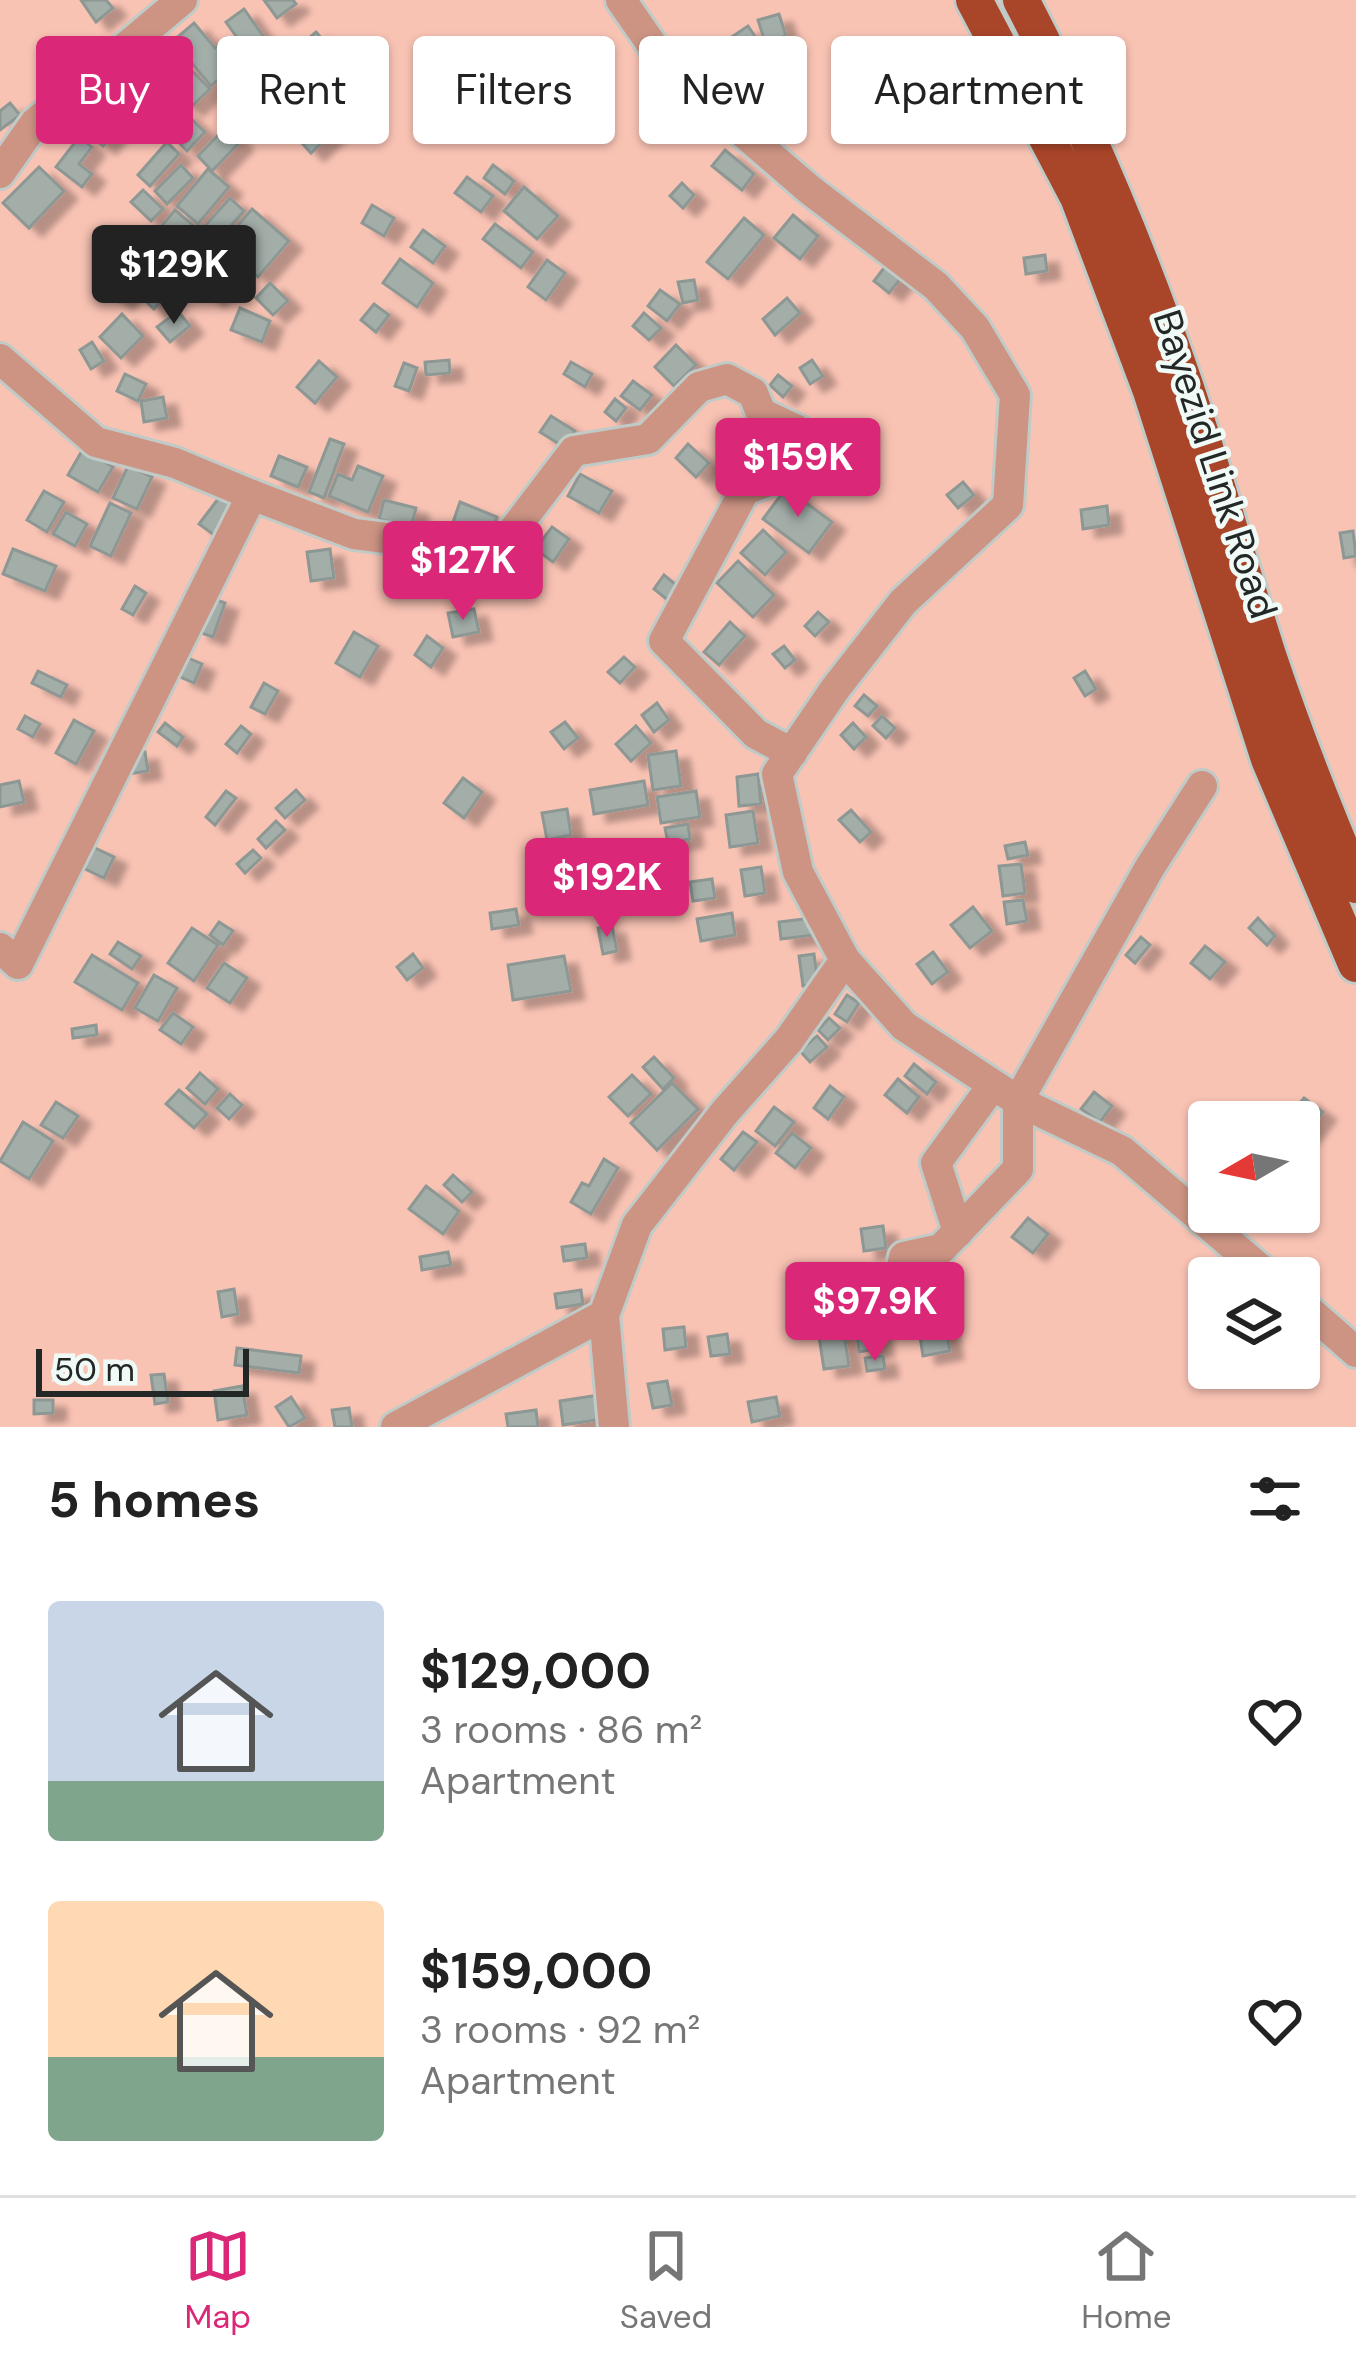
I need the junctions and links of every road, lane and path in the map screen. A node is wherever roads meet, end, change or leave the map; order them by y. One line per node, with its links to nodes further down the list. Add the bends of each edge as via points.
1 (181, 0): 5 (street, via 35,123)
2 (621, 0): 8 (street, via 668,68 936,286 975,328 1015,395 1008,505 903,602)
3 (974, 0): 13 (main road, Bayezid Link Road, via 1078,197 1151,391 1268,759)
4 (1021, 0): 10 (main road, Bayezid Link Road, via 1147,282 1274,673)
5 (0, 173)
6 (0, 359): 7 (street, via 96,442)
7 (251, 495): 8 (street, via 354,534 497,551 574,452 648,439 699,387 728,380 753,393 761,413 797,430 790,473 746,490 664,641 756,734); 12 (street, via 50,906)
8 (792, 753): 11 (street, via 778,774 798,872)
9 (1202, 786): 14 (street)
10 (1356, 885)
11 (844, 960): 14 (street, via 904,1026); 18 (street, via 637,1225)
12 (6, 961)
13 (1356, 964)
14 (1005, 1092): 15 (street, via 1018,1168); 15 (street, via 936,1163); 16 (street, via 1122,1151)
15 (958, 1232): 17 (street, via 941,1249 904,1257)
16 (1246, 1257)
17 (896, 1300)
18 (604, 1316): 21 (street); 22 (street)
19 (1320, 1320): 20 (street)
20 (1356, 1352)
21 (395, 1427)
22 (614, 1427)

